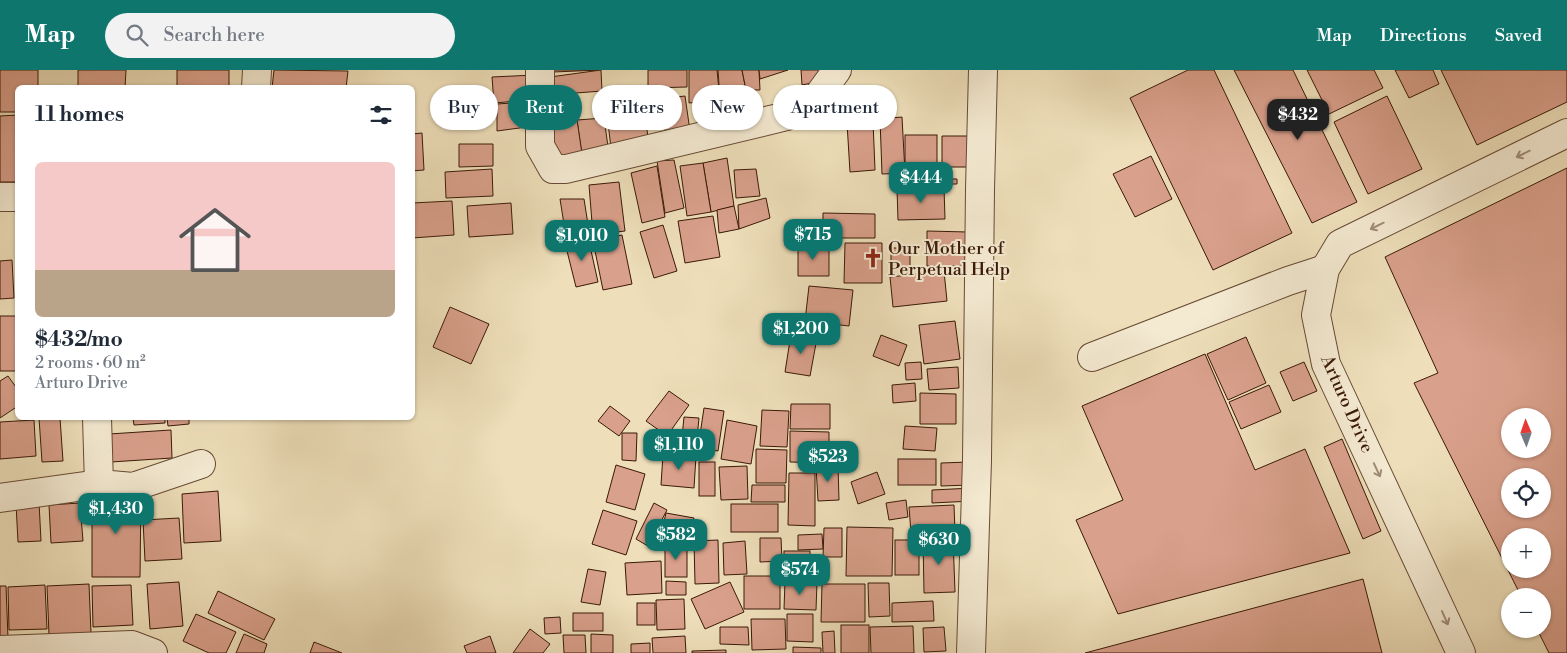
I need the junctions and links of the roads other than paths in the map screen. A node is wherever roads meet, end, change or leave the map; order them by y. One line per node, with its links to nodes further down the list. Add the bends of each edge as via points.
1 (257, 70): 5 (street)
2 (540, 70): 3 (street, via 540,146 553,169 566,169 787,116 815,100)
3 (837, 70)
4 (984, 70): 17 (street)
5 (256, 85)
6 (1567, 133): 9 (street, Arturo Drive, one-way to 9, via 1340,244)
7 (0, 197): 8 (street)
8 (15, 197)
9 (1325, 269): 10 (street); 18 (street, Arturo Drive, one-way to 18, via 1316,316 1326,364)
10 (1092, 357)
11 (97, 420): 13 (street)
12 (201, 464): 13 (street, via 133,487)
13 (99, 484): 14 (street)
14 (0, 498)
15 (16, 651): 16 (street, via 132,645)
16 (153, 653)
17 (970, 653)
18 (1461, 653)

